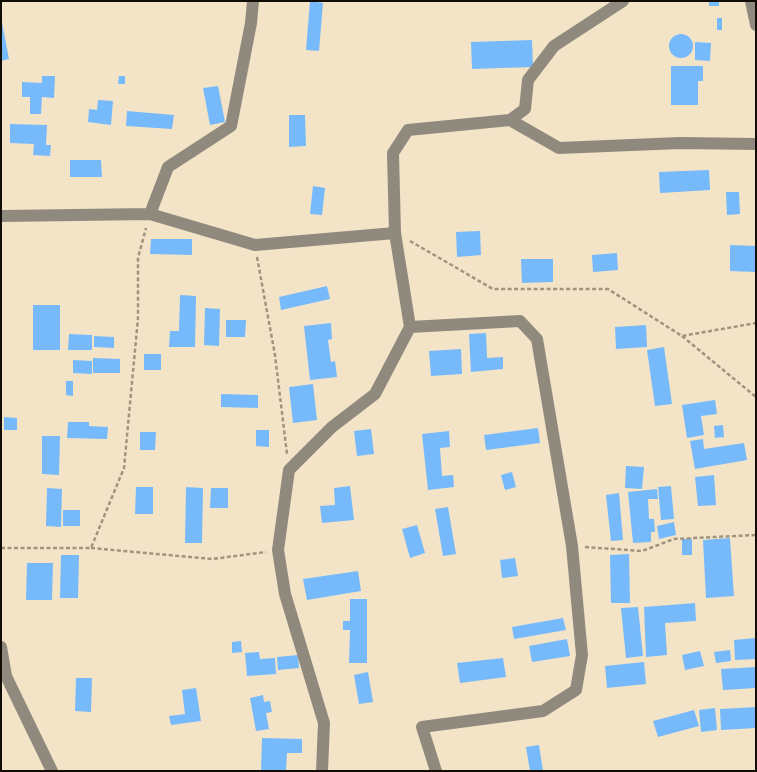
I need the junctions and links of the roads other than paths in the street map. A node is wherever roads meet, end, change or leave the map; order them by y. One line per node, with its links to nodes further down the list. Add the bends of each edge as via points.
1 (254, 1): 7 (street, via 230,126 168,167)
2 (623, 1): 5 (street, via 554,46 528,80 525,109)
3 (751, 1): 4 (street)
4 (756, 26)
5 (510, 120): 6 (street, via 560,148 680,143); 9 (street, via 408,130 393,153)
6 (756, 144)
7 (150, 214): 8 (street); 9 (street, via 255,245)
8 (1, 216)
9 (395, 233): 10 (street)
10 (410, 327): 13 (street, via 374,394 332,427 289,470 278,550 285,594 324,723); 14 (street, via 520,322 537,340 572,546 582,656 576,690 543,711 422,727)
11 (1, 647): 12 (street, via 6,676)
12 (52, 771)
13 (322, 771)
14 (436, 771)

